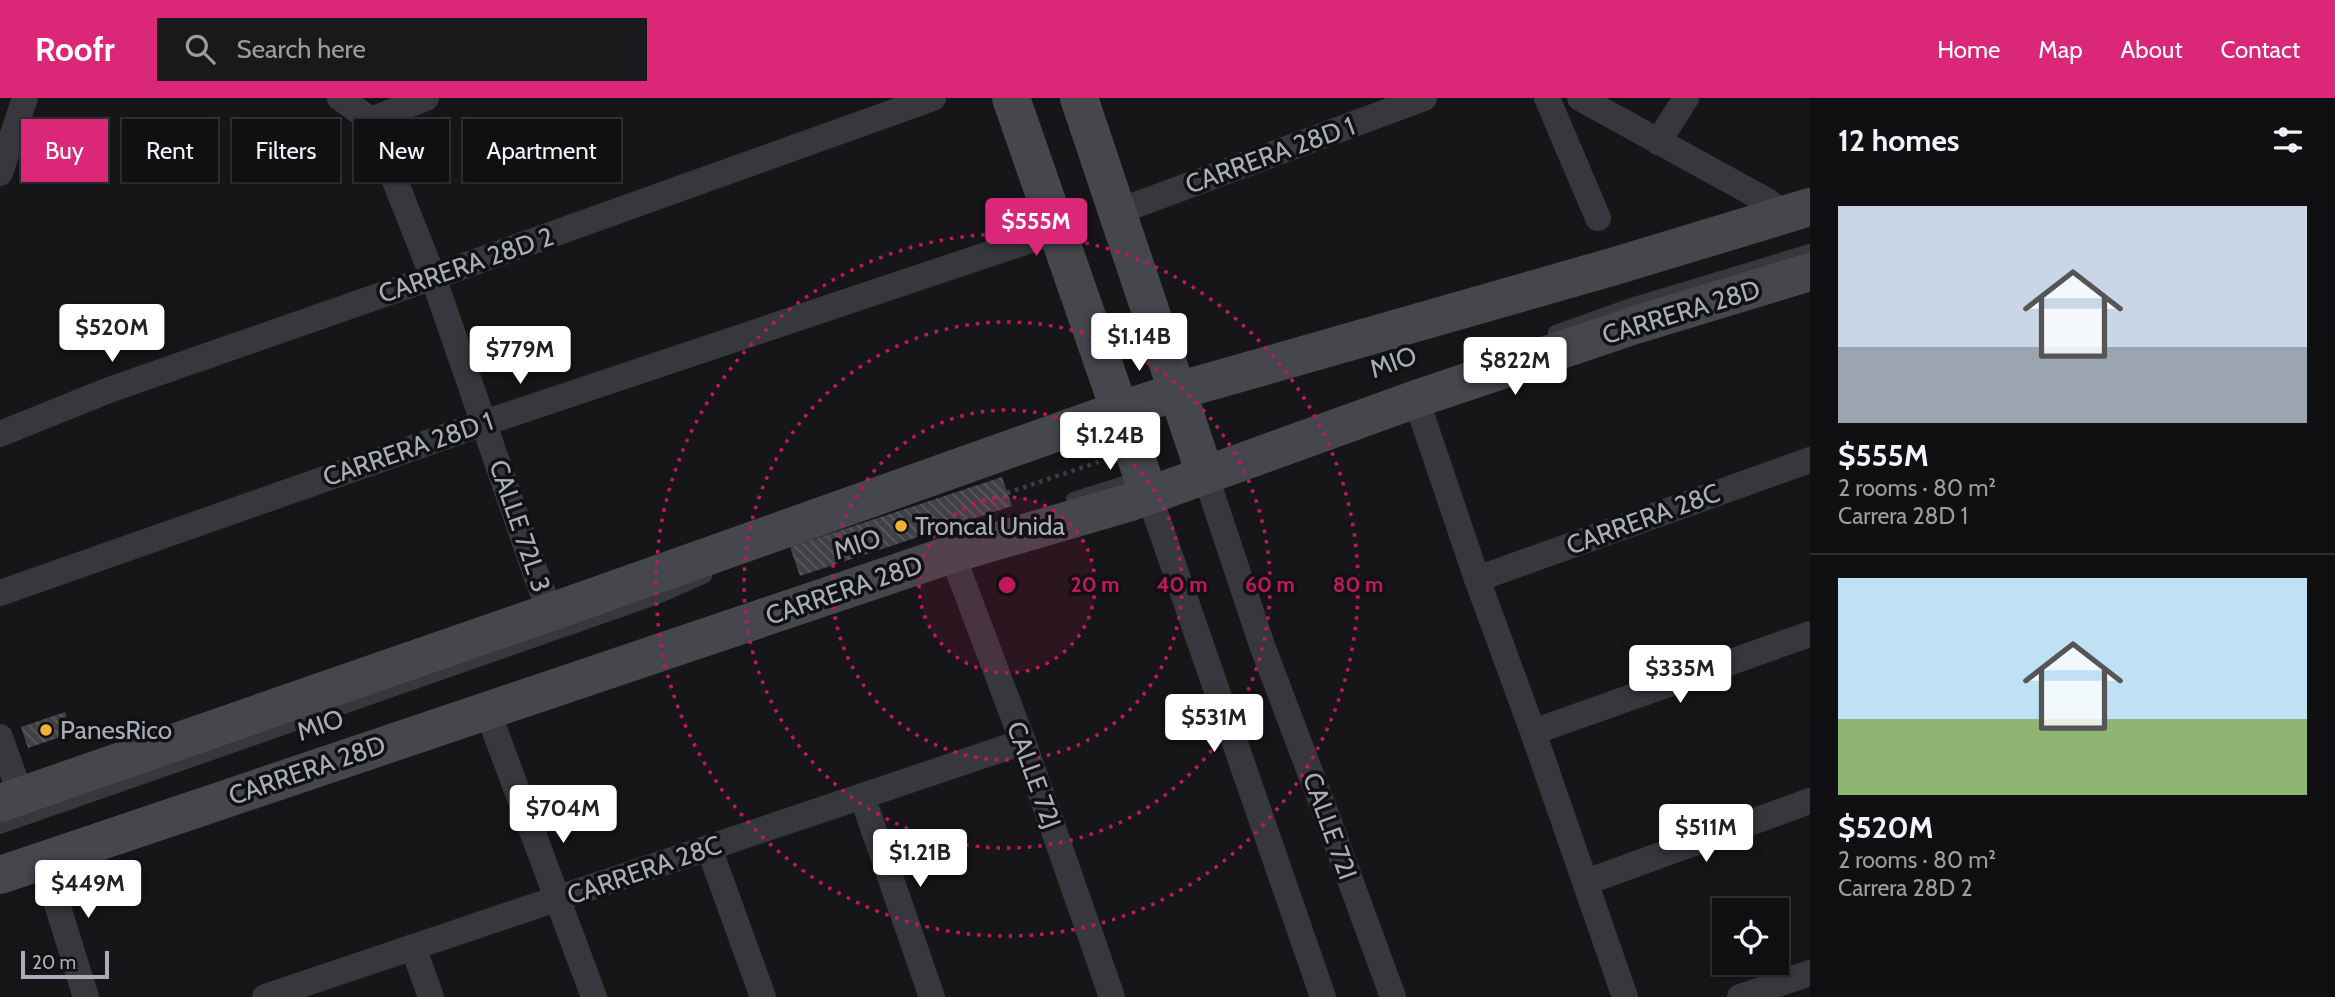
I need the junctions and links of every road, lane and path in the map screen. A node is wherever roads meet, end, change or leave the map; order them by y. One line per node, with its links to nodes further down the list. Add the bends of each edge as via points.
1 (25, 98): 14 (street)
2 (340, 98): 11 (street)
3 (426, 98): 12 (street)
4 (933, 98): 22 (street, CARRERA 28D 2)
5 (1011, 98): 19 (street)
6 (1079, 98): 17 (street, CALLE 72I)
7 (1424, 98): 17 (street, CARRERA 28D 1)
8 (1547, 98): 18 (street)
9 (1580, 98): 13 (street)
10 (1686, 98): 13 (street)
11 (370, 119)
12 (374, 119)
13 (1658, 142): 16 (street, via 1767,201)
14 (0, 173)
15 (395, 182): 22 (street, CALLE 72L 3)
16 (1798, 210): 25 (street, CARRERA 28D)
17 (1117, 212): 25 (street, CALLE 72I)
18 (1598, 218)
19 (1058, 231): 26 (street, CARRERA 28D 1); 29 (street)
20 (1810, 251): 23 (lane)
21 (1810, 272): 24 (street, CARRERA 28D, via 1635,325)
22 (433, 277): 26 (street, CALLE 72L 3); 27 (street, CARRERA 28D 2, via 109,390)
23 (1539, 337)
24 (1416, 400): 31 (street, CARRERA 28D); 37 (street)
25 (1182, 405): 29 (street, CARRERA 28D); 31 (street, CALLE 72I)
26 (484, 423): 38 (street, CARRERA 28D 1); 39 (street, CALLE 72L 3)
27 (0, 434)
28 (1054, 449): 35 (lane, MIO, via 1003,462 839,520)
29 (1133, 450): 31 (street, CARRERA 28D); 32 (path); 33 (lane); 34 (street, CARRERA 28D); 39 (street, CARRERA 28D); 64 (street)
30 (1810, 460): 37 (street, CARRERA 28C)
31 (1202, 463): 65 (street, CALLE 72I, via 1263,648)
32 (1007, 493)
33 (1060, 504)
34 (947, 546): 41 (street, CARRERA 28D); 44 (street, CALLE 72J)
35 (739, 561)
36 (714, 572): 48 (lane, MIO, via 653,599)
37 (1477, 579): 42 (street)
38 (0, 593)
39 (551, 612): 46 (street, CARRERA 28D)
40 (1810, 634): 42 (street)
41 (487, 710): 50 (street, CARRERA 28D); 54 (street)
42 (1533, 732): 53 (street)
43 (0, 737): 46 (street)
44 (1023, 742): 45 (street, CARRERA 28C); 63 (street, CALLE 72J)
45 (862, 796): 49 (street, CARRERA 28C); 62 (street)
46 (11, 800)
47 (1810, 801): 53 (street)
48 (0, 827)
49 (709, 848): 54 (street, CARRERA 28C); 61 (street)
50 (41, 853): 51 (lane); 52 (street, CARRERA 28D); 57 (street)
51 (0, 860)
52 (0, 875)
53 (1586, 882): 66 (street)
54 (558, 898): 55 (street, CARRERA 28C); 60 (street)
55 (413, 947): 58 (street, CARRERA 28C); 59 (street)
56 (1810, 973): 67 (street)
57 (86, 997)
58 (265, 997)
59 (431, 997)
60 (594, 997)
61 (763, 997)
62 (932, 997)
63 (1112, 997)
64 (1324, 997)
65 (1393, 997)
66 (1625, 997)
67 (1740, 997)

